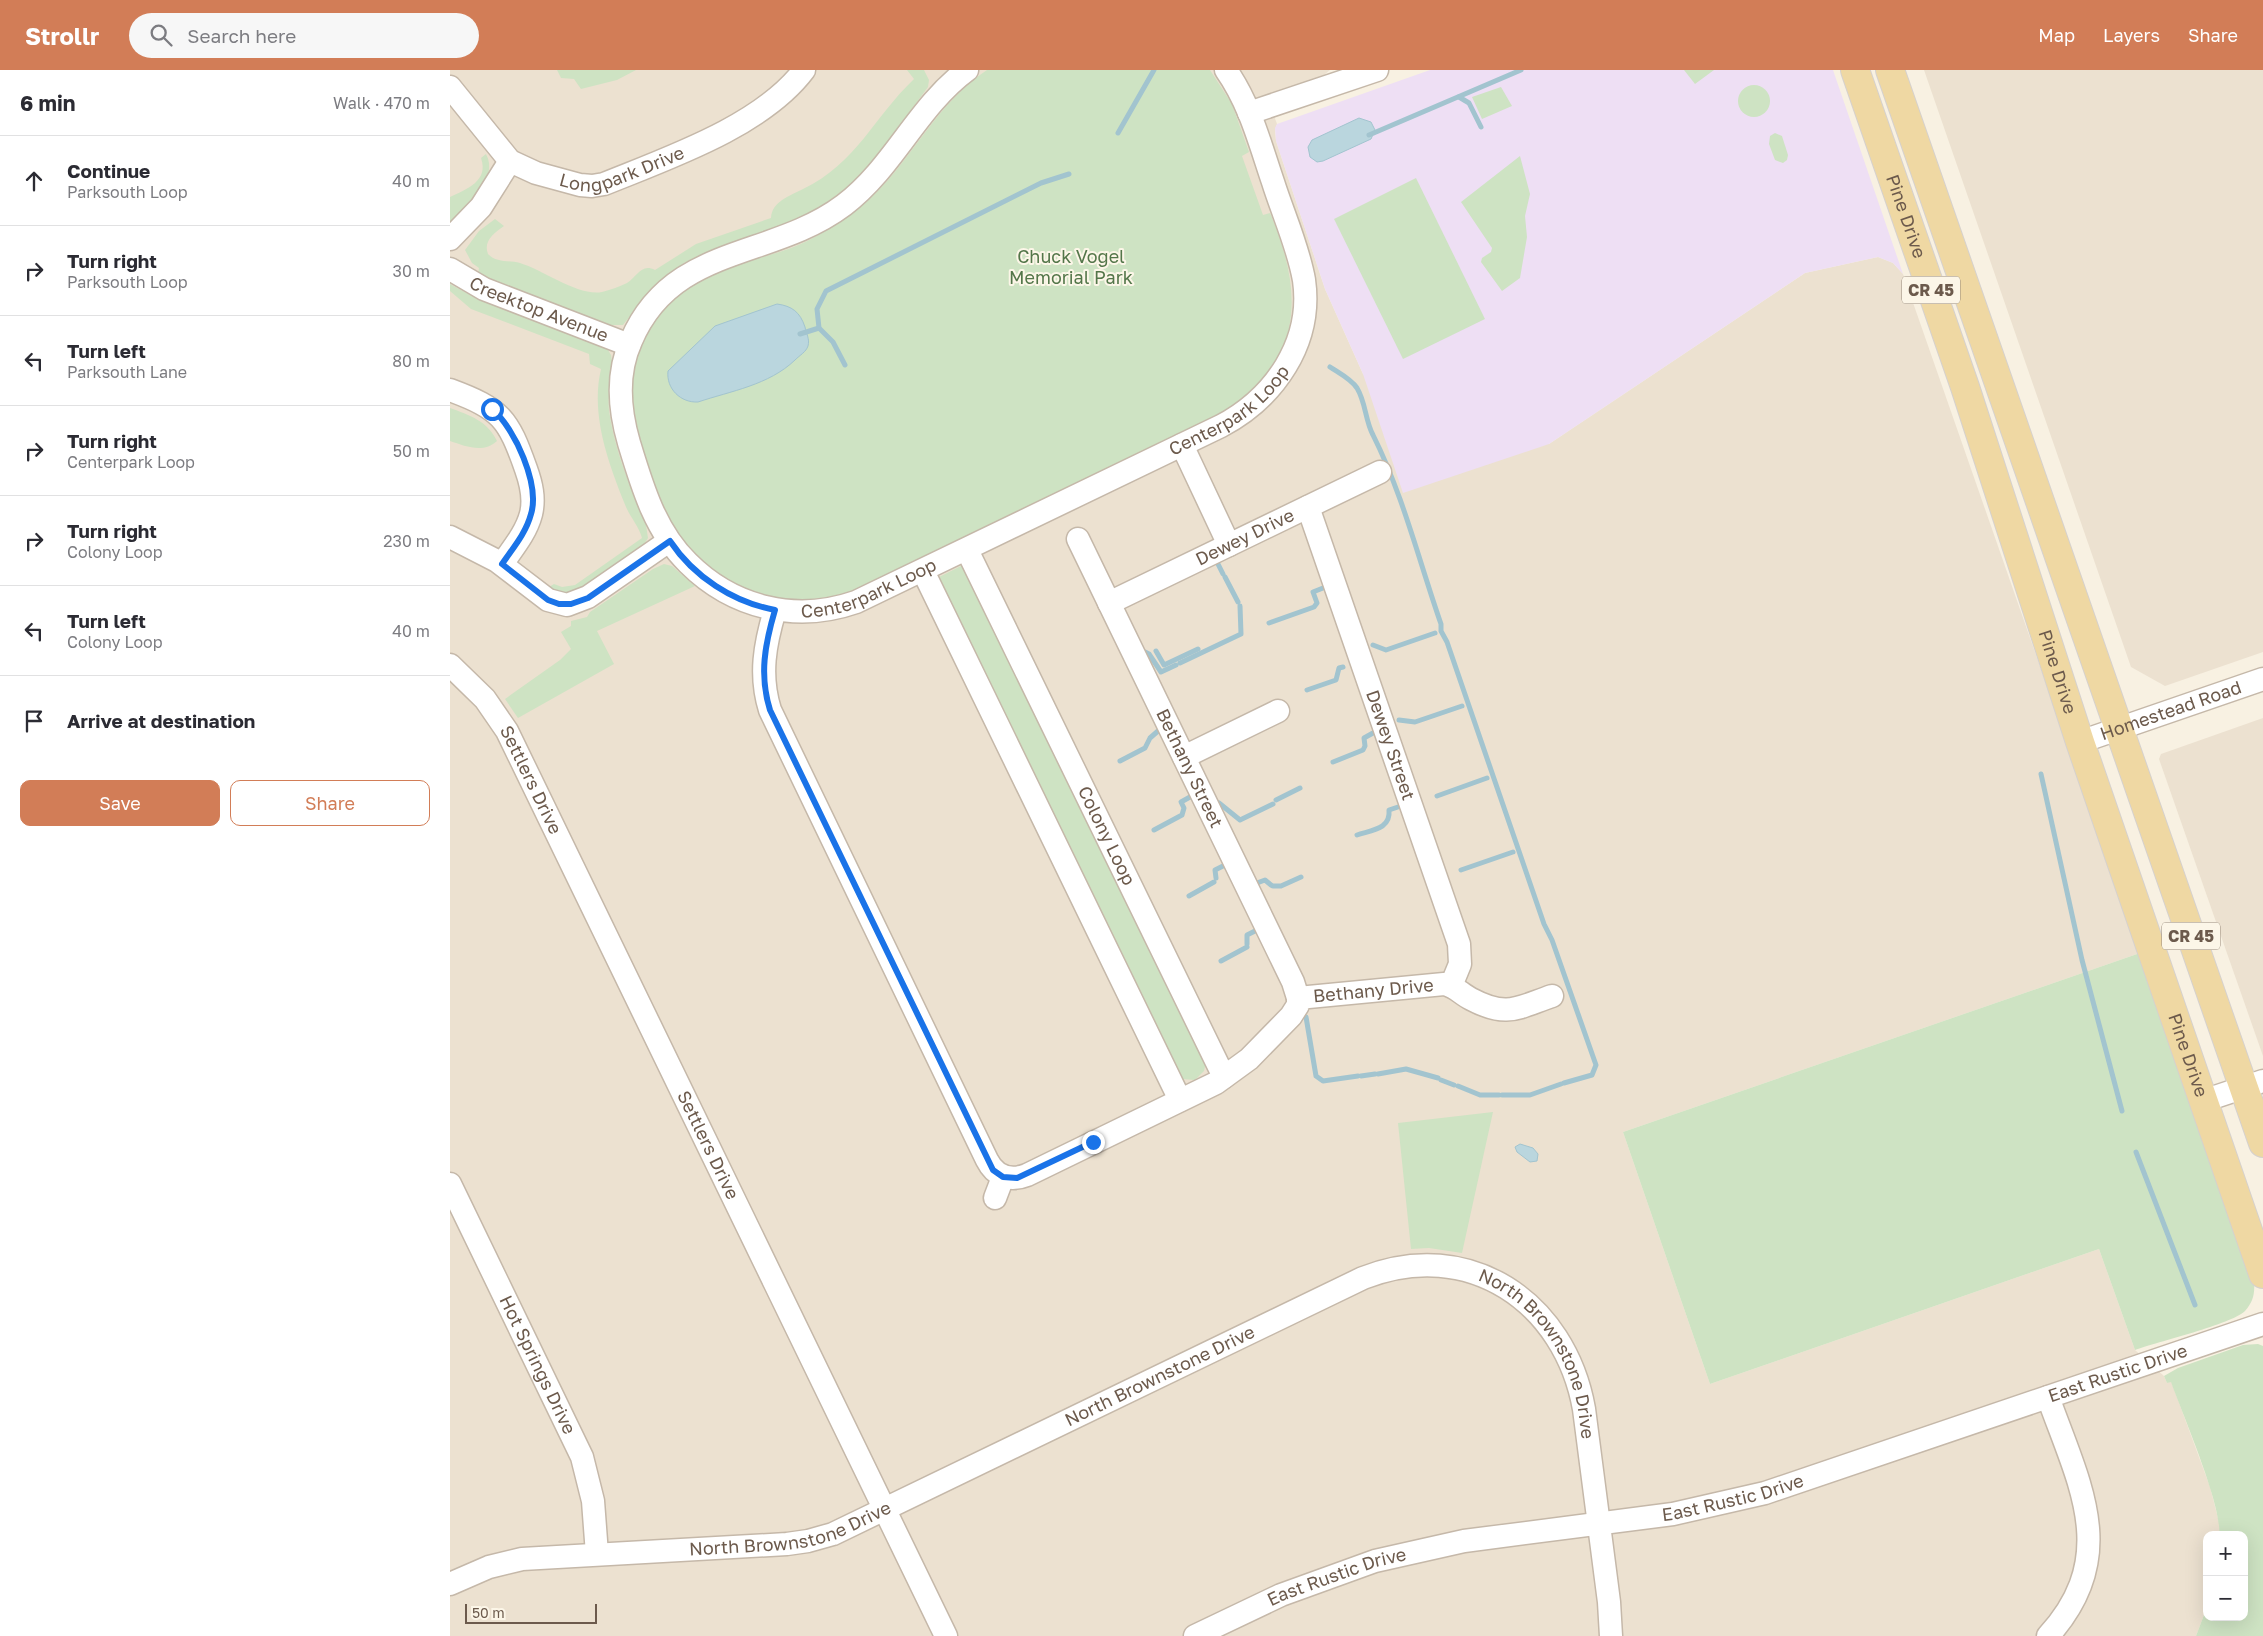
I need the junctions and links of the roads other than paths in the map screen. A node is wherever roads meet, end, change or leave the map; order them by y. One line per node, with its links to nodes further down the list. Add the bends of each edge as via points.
1 (804, 70): 10 (street, Longpark Drive, via 783,94 717,136 598,186 567,182)
2 (1226, 70): 9 (street, Centerpark Loop)
3 (1855, 70): 31 (main road, Pine Drive / CR 45, via 2007,511)
4 (1890, 70): 30 (main road, Pine Drive / CR 45)
5 (1370, 71): 7 (street)
6 (953, 74): 13 (street, Centerpark Loop, via 882,170 853,198 803,230 686,274 648,309)
7 (1337, 77): 9 (street)
8 (450, 87): 10 (street, Longpark Drive)
9 (1249, 113): 15 (street, Centerpark Loop, via 1301,267 1305,292 1302,324 1288,363 1263,398 1235,419)
10 (510, 161): 11 (street, via 489,197)
11 (450, 239)
12 (450, 269): 13 (street, Creektop Avenue, via 484,289)
13 (629, 345): 20 (street, Centerpark Loop, via 620,388 622,416 650,505)
14 (450, 390): 23 (street, via 485,404 503,419 513,434 529,478 531,514 526,528)
15 (1182, 445): 21 (street); 22 (street, Centerpark Loop)
16 (1380, 472): 17 (street, Dewey Drive)
17 (1308, 507): 21 (street, Dewey Drive); 33 (street, Dewey Street, via 1459,944 1460,964)
18 (450, 537): 23 (street)
19 (1078, 539): 25 (street, Bethany Street)
20 (670, 541): 23 (street, via 588,598 571,604 548,600); 26 (street, Centerpark Loop, via 686,562 712,584 738,598)
21 (1228, 546): 25 (street, Dewey Drive)
22 (967, 550): 24 (street, Centerpark Loop); 36 (street, Colony Loop)
23 (502, 564)
24 (923, 571): 26 (street, Centerpark Loop, via 844,606 802,612); 38 (street)
25 (1109, 603): 32 (street, Bethany Street)
26 (775, 610): 41 (street, via 763,667 770,710 987,1160)
27 (450, 666): 47 (street, Settlers Drive, via 485,699 508,731)
28 (2263, 680): 30 (street, Homestead Road)
29 (1278, 711): 32 (street)
30 (2119, 729): 31 (street, Homestead Road); 37 (main road, Pine Drive / CR 45)
31 (2080, 742): 39 (main road, Pine Drive / CR 45)
32 (1184, 757): 35 (street, Bethany Street)
33 (1452, 986): 34 (street, Bethany Drive, via 1470,999 1504,1012); 35 (street, Bethany Drive, via 1435,984)
34 (1552, 996)
35 (1298, 998): 36 (street, Bethany Drive, via 1298,1005 1291,1016 1249,1059)
36 (1224, 1077): 38 (street)
37 (2253, 1084): 39 (street); 40 (main road, Pine Drive / CR 45)
38 (1180, 1100): 41 (street, via 1027,1175)
39 (2203, 1101): 44 (main road, Pine Drive / CR 45)
40 (2263, 1143)
41 (1003, 1177): 43 (street)
42 (450, 1184): 49 (street, Hot Springs Drive, via 582,1457 593,1501)
43 (995, 1198)
44 (2263, 1274)
45 (2263, 1324): 46 (street, East Rustic Drive)
46 (2048, 1398): 48 (street, East Rustic Drive, via 1765,1493 1691,1511); 54 (street, via 2083,1498 2090,1542 2081,1589 2064,1618)
47 (885, 1510): 48 (street, North Brownstone Drive, via 1363,1278 1397,1267 1425,1265 1460,1269 1500,1284 1528,1304 1556,1334 1575,1371 1582,1399); 49 (street, North Brownstone Drive, via 833,1534 803,1542); 51 (street, Settlers Drive)
48 (1599, 1525): 52 (street, East Rustic Drive, via 1464,1541 1374,1561 1281,1594); 53 (street, North Brownstone Drive)
49 (597, 1554): 50 (street, North Brownstone Drive, via 510,1561)
50 (450, 1584)
51 (946, 1636)
52 (1195, 1636)
53 (1611, 1636)
54 (2048, 1636)

